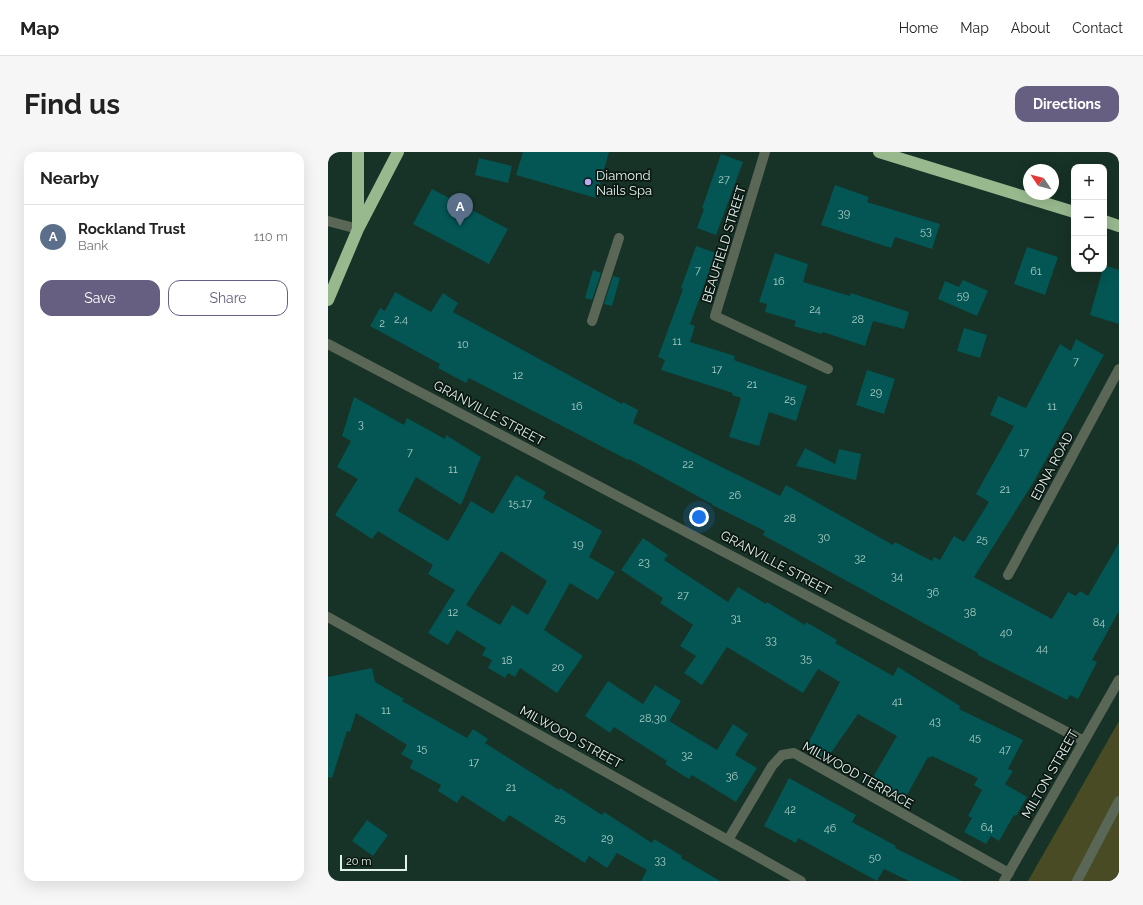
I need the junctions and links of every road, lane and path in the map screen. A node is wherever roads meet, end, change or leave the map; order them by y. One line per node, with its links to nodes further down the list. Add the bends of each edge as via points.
1 (358, 152): 9 (highway)
2 (398, 152): 9 (highway)
3 (765, 152): 14 (street, BEAUFIELD STREET, via 716,316)
4 (879, 152): 5 (highway)
5 (1071, 211)
6 (328, 221): 9 (street)
7 (1107, 222): 8 (highway)
8 (1119, 226)
9 (358, 230): 11 (highway)
10 (619, 238): 12 (street)
11 (328, 300)
12 (592, 321)
13 (328, 344): 19 (street, GRANVILLE STREET)
14 (828, 369)
15 (1119, 369): 16 (street, EDNA ROAD)
16 (1008, 575)
17 (328, 617): 21 (street, MILWOOD STREET)
18 (1119, 680): 19 (street, MILTON STREET)
19 (1084, 741): 22 (street, MILTON STREET)
20 (1119, 801): 24 (street)
21 (728, 840): 22 (street, MILWOOD TERRACE, via 772,766 782,755 794,753); 23 (street, MILWOOD STREET)
22 (1006, 877)
23 (801, 881)
24 (1078, 881)

